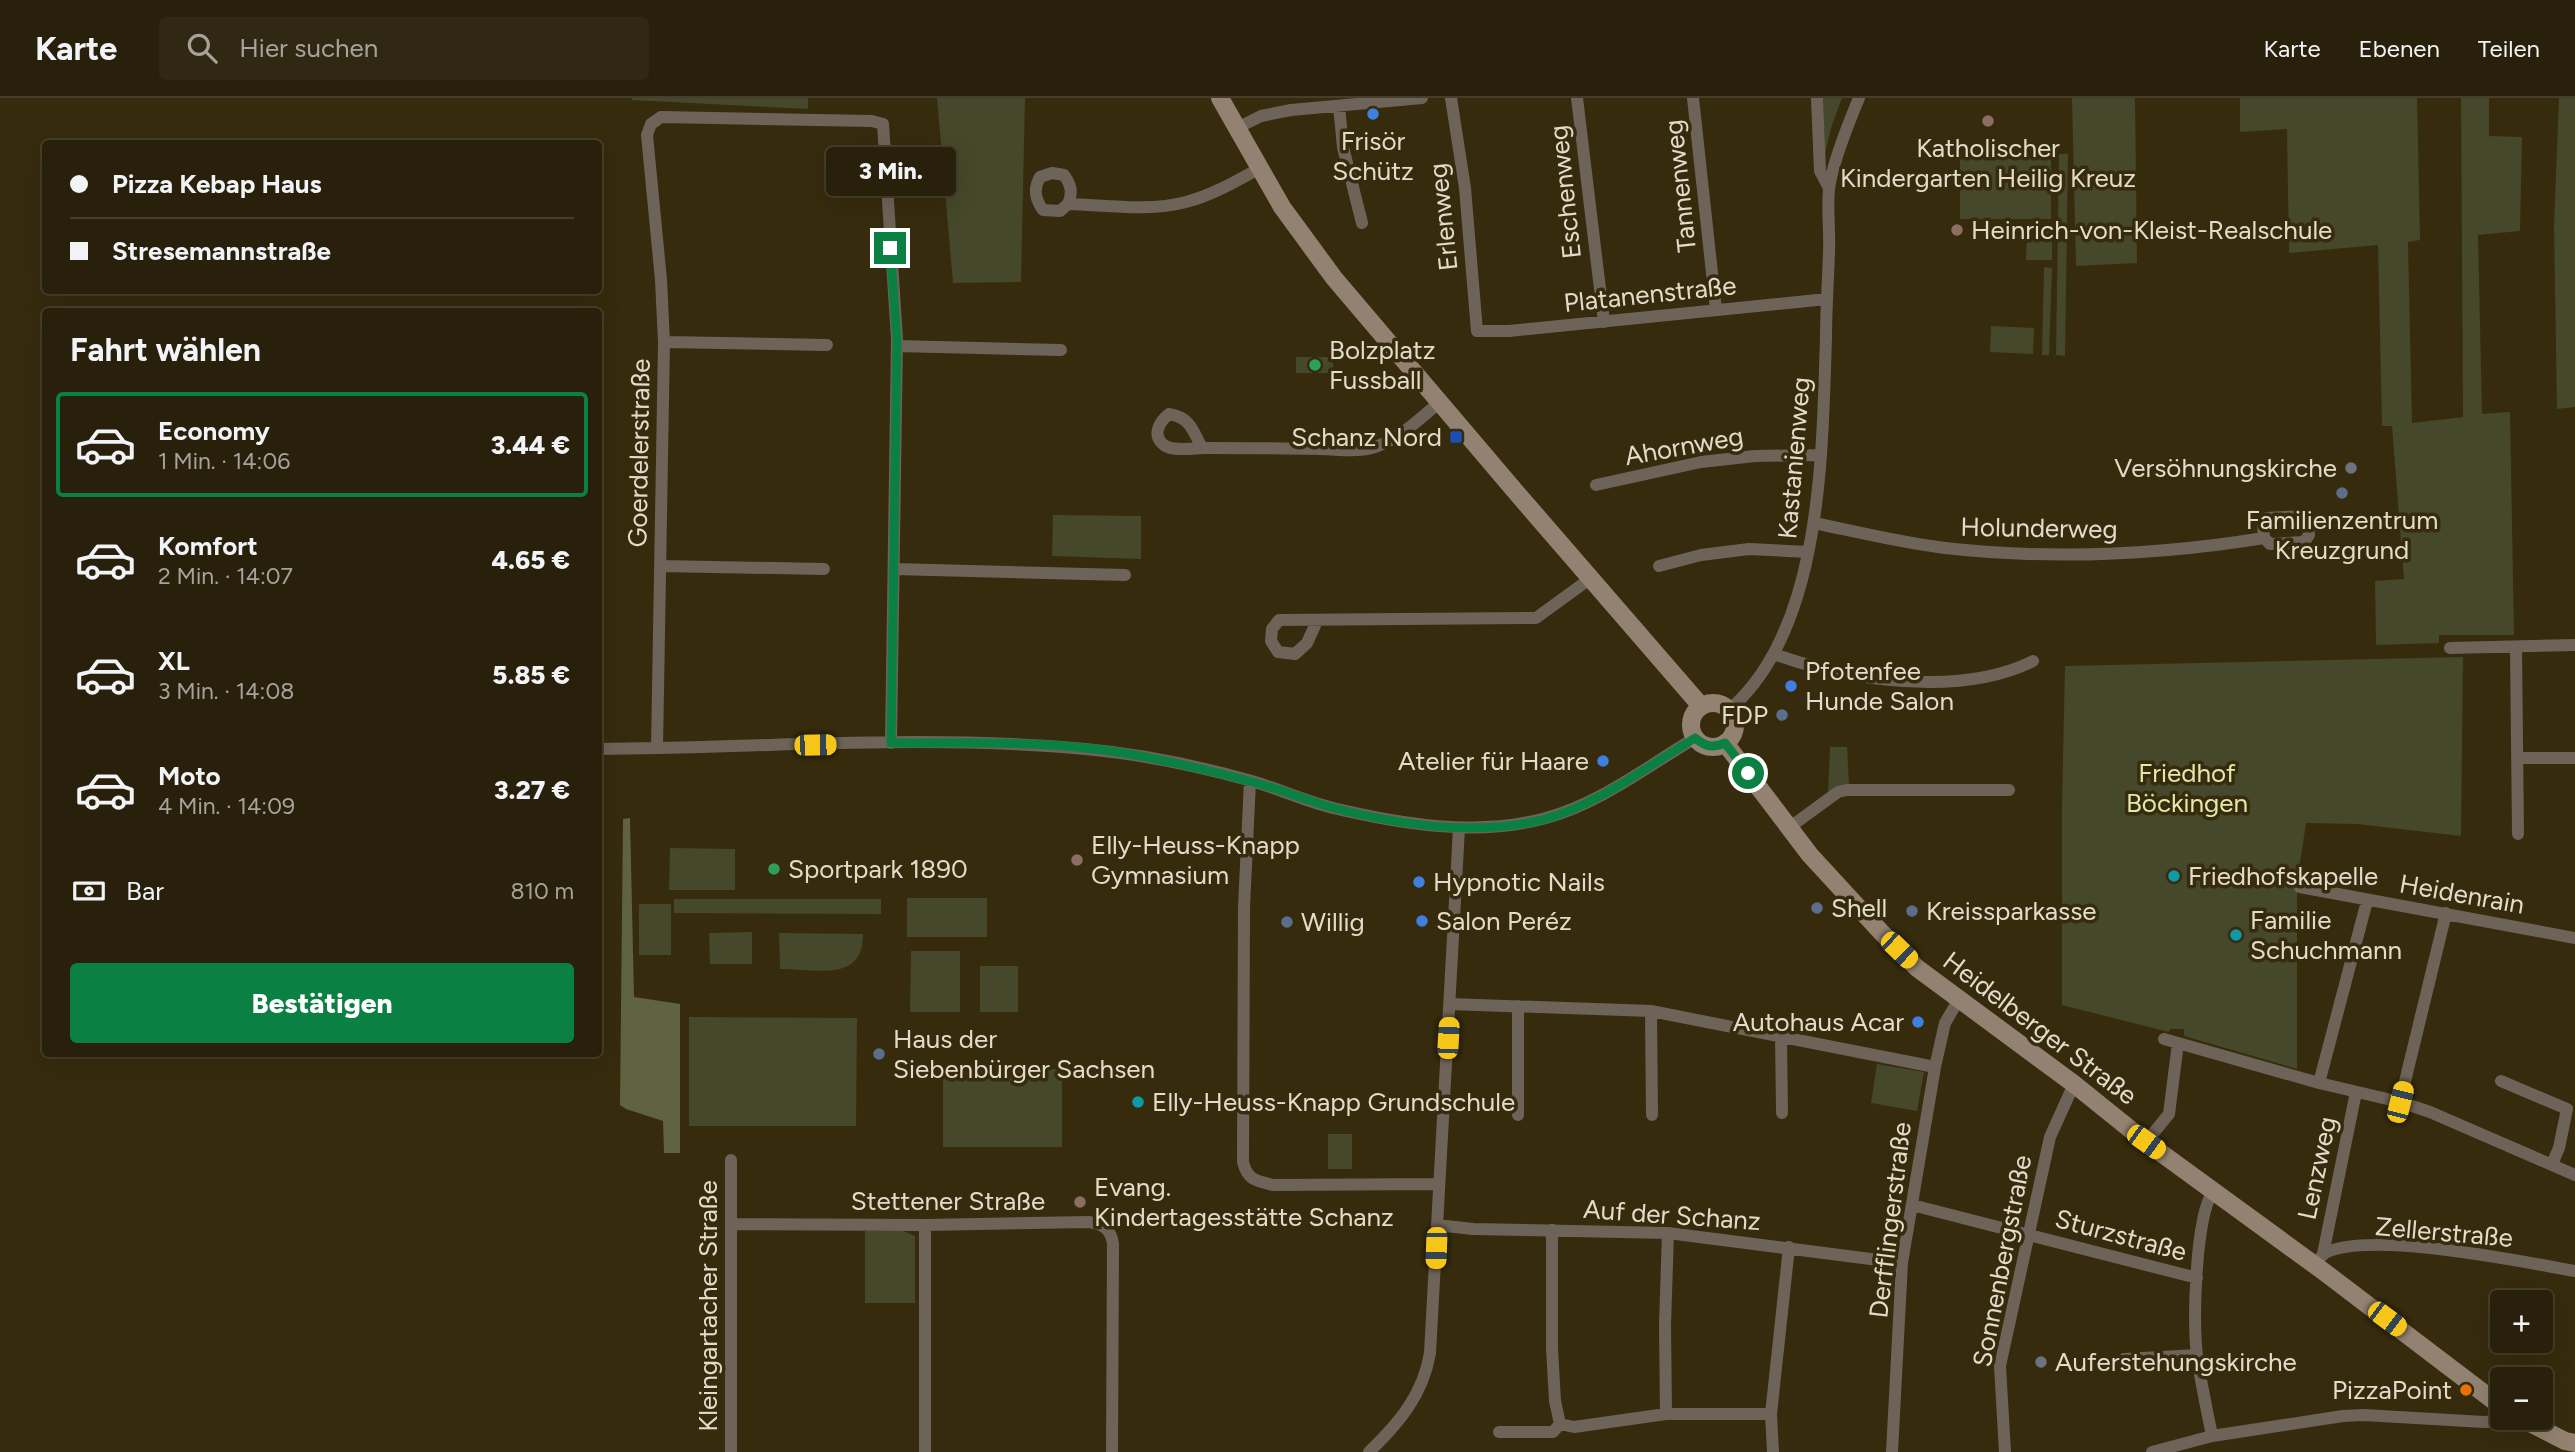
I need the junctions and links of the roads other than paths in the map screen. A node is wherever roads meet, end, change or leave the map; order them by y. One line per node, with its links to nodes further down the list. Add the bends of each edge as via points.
1 (1220, 98): 10 (main road)
2 (1422, 98): 9 (street)
3 (1451, 98): 18 (street, Erlenweg, via 1465,188)
4 (1577, 98): 17 (street, Eschenweg)
5 (1693, 98): 16 (street, Tannenweg)
6 (1817, 98): 12 (street, Kastanienweg, via 1820,171)
7 (1859, 98): 12 (street, Kastanienweg)
8 (1291, 104): 9 (street); 10 (street)
9 (1339, 106): 14 (street, via 1343,147)
10 (1237, 128): 11 (main road)
11 (1260, 168): 13 (street, via 1209,195 1185,202 1150,207); 23 (main road, via 1334,278)
12 (1829, 188): 15 (street, Kastanienweg)
13 (1068, 204)
14 (1362, 223)
15 (1827, 299): 16 (street, Platanenstraße); 25 (street, Kastanienweg)
16 (1716, 310): 17 (street, Platanenstraße)
17 (1604, 321): 18 (street, Platanenstraße)
18 (1477, 331)
19 (664, 342): 20 (street, Goerdelerstraße); 21 (street, Goerdelerstraße, via 648,135 651,124 661,117 883,124); 30 (street, Goerdelerstraße)
20 (827, 345)
21 (897, 346): 22 (street); 33 (street)
22 (1061, 350)
23 (1440, 402): 24 (street, via 1390,442 1367,450); 35 (main road)
24 (1202, 448)
25 (1821, 455): 26 (street, Ahornweg, via 1701,462); 27 (street, Kastanienweg)
26 (1596, 485)
27 (1815, 523): 28 (street, Holunderweg, via 1944,548 2057,555 2194,549); 29 (street, Kastanienweg)
28 (2264, 538)
29 (1808, 552): 31 (street, via 1749,549); 40 (street, Kastanienweg, via 1791,615)
30 (660, 566): 32 (street, Goerdelerstraße); 47 (street, Goerdelerstraße)
31 (1659, 566)
32 (824, 569)
33 (894, 569): 34 (street); 45 (street)
34 (1125, 575)
35 (1591, 578): 36 (street, via 1536,618); 42 (main road)
36 (1317, 621)
37 (2575, 645): 38 (street)
38 (2516, 647): 39 (street); 49 (street)
39 (2450, 648)
40 (1774, 654): 41 (street, via 1843,674 1908,681 2002,675); 43 (street, Kastanienweg, via 1753,686)
41 (2034, 662)
42 (1701, 706): 43 (main road, via 1721,704); 44 (main road, via 1693,715)
43 (1729, 710): 46 (main road, via 1735,727)
44 (1695, 738): 46 (main road, via 1715,747); 54 (street, via 1566,811 1520,823)
45 (891, 743): 47 (street); 51 (street, via 1090,749)
46 (1725, 743): 53 (main road, Heidelberger Straße)
47 (657, 748): 48 (street)
48 (602, 749)
49 (2518, 758): 50 (street); 55 (street)
50 (2575, 758)
51 (1250, 781): 54 (street, via 1332,807); 80 (street, via 1244,878 1246,1173 1273,1185)
52 (2009, 790): 53 (street, via 1847,790)
53 (1790, 827): 60 (main road, Heidelberger Straße, via 1881,932 1917,968)
54 (1459, 828): 61 (street)
55 (2518, 834)
56 (2300, 887): 57 (street, Heidenrain)
57 (2367, 901): 58 (street, Heidenrain); 69 (street)
58 (2446, 913): 59 (street, Heidenrain); 72 (street)
59 (2575, 938)
60 (1959, 999): 67 (street, Derfflingerstraße, via 1945,1023); 70 (main road, Heidelberger Straße)
61 (1450, 1004): 62 (street); 80 (street)
62 (1518, 1006): 63 (street); 74 (street)
63 (1651, 1011): 64 (street); 75 (street)
64 (1781, 1036): 67 (street); 73 (street)
65 (2164, 1039): 66 (street)
66 (2178, 1043): 69 (street); 76 (street, via 2169,1114)
67 (1935, 1066): 82 (street, Derfflingerstraße)
68 (2501, 1081): 78 (street, via 2567,1109)
69 (2319, 1083): 71 (street)
70 (2074, 1084): 76 (main road, Heidelberger Straße); 88 (street, Sonnenbergstraße, via 2050,1137)
71 (2356, 1092): 72 (street); 90 (street, Lenzweg)
72 (2400, 1102): 78 (street)
73 (1782, 1113)
74 (1518, 1115)
75 (1652, 1115)
76 (2146, 1142): 81 (main road, Heidelberger Straße)
77 (731, 1160): 83 (street, Kleingartacher Straße)
78 (2552, 1164): 79 (street)
79 (2575, 1175)
80 (1439, 1184): 85 (street)
81 (2213, 1191): 90 (main road, Heidelberger Straße); 93 (street, via 2199,1243)
82 (1912, 1205): 88 (street, Sturzstraße); 91 (street, Derfflingerstraße)
83 (731, 1224): 84 (street, Stettener Straße); 105 (street, Kleingartacher Straße)
84 (925, 1225): 106 (street); 107 (street, Stettener Straße, via 1089,1222 1107,1228 1113,1244)
85 (1437, 1225): 86 (street, Auf der Schanz); 108 (street, via 1428,1366 1411,1407)
86 (1552, 1230): 87 (street, Auf der Schanz); 100 (street, via 1552,1348)
87 (1668, 1233): 89 (street, Auf der Schanz); 97 (street)
88 (2028, 1234): 93 (street, Sturzstraße); 111 (street, Sonnenbergstraße, via 2000,1366)
89 (1789, 1247): 91 (street, Auf der Schanz); 98 (street)
90 (2319, 1260): 92 (street, Zellerstraße, via 2339,1249 2428,1248); 96 (main road, Heidelberger Straße)
91 (1902, 1263): 110 (street, Derfflingerstraße)
92 (2575, 1271)
93 (2197, 1278): 94 (street)
94 (2197, 1354): 95 (street); 103 (street)
95 (2124, 1359)
96 (2490, 1397)
97 (1666, 1414): 98 (street); 100 (street, via 1574,1427)
98 (1771, 1414): 109 (street)
99 (2490, 1422): 103 (street, via 2364,1415)
100 (1560, 1424): 102 (street, via 1553,1433)
101 (2544, 1430): 104 (main road)
102 (1499, 1432)
103 (2213, 1436): 112 (street)
104 (2575, 1443)
105 (731, 1452)
106 (925, 1452)
107 (1112, 1452)
108 (1369, 1452)
109 (1773, 1452)
110 (1892, 1452)
111 (2005, 1452)
112 (2152, 1452)

